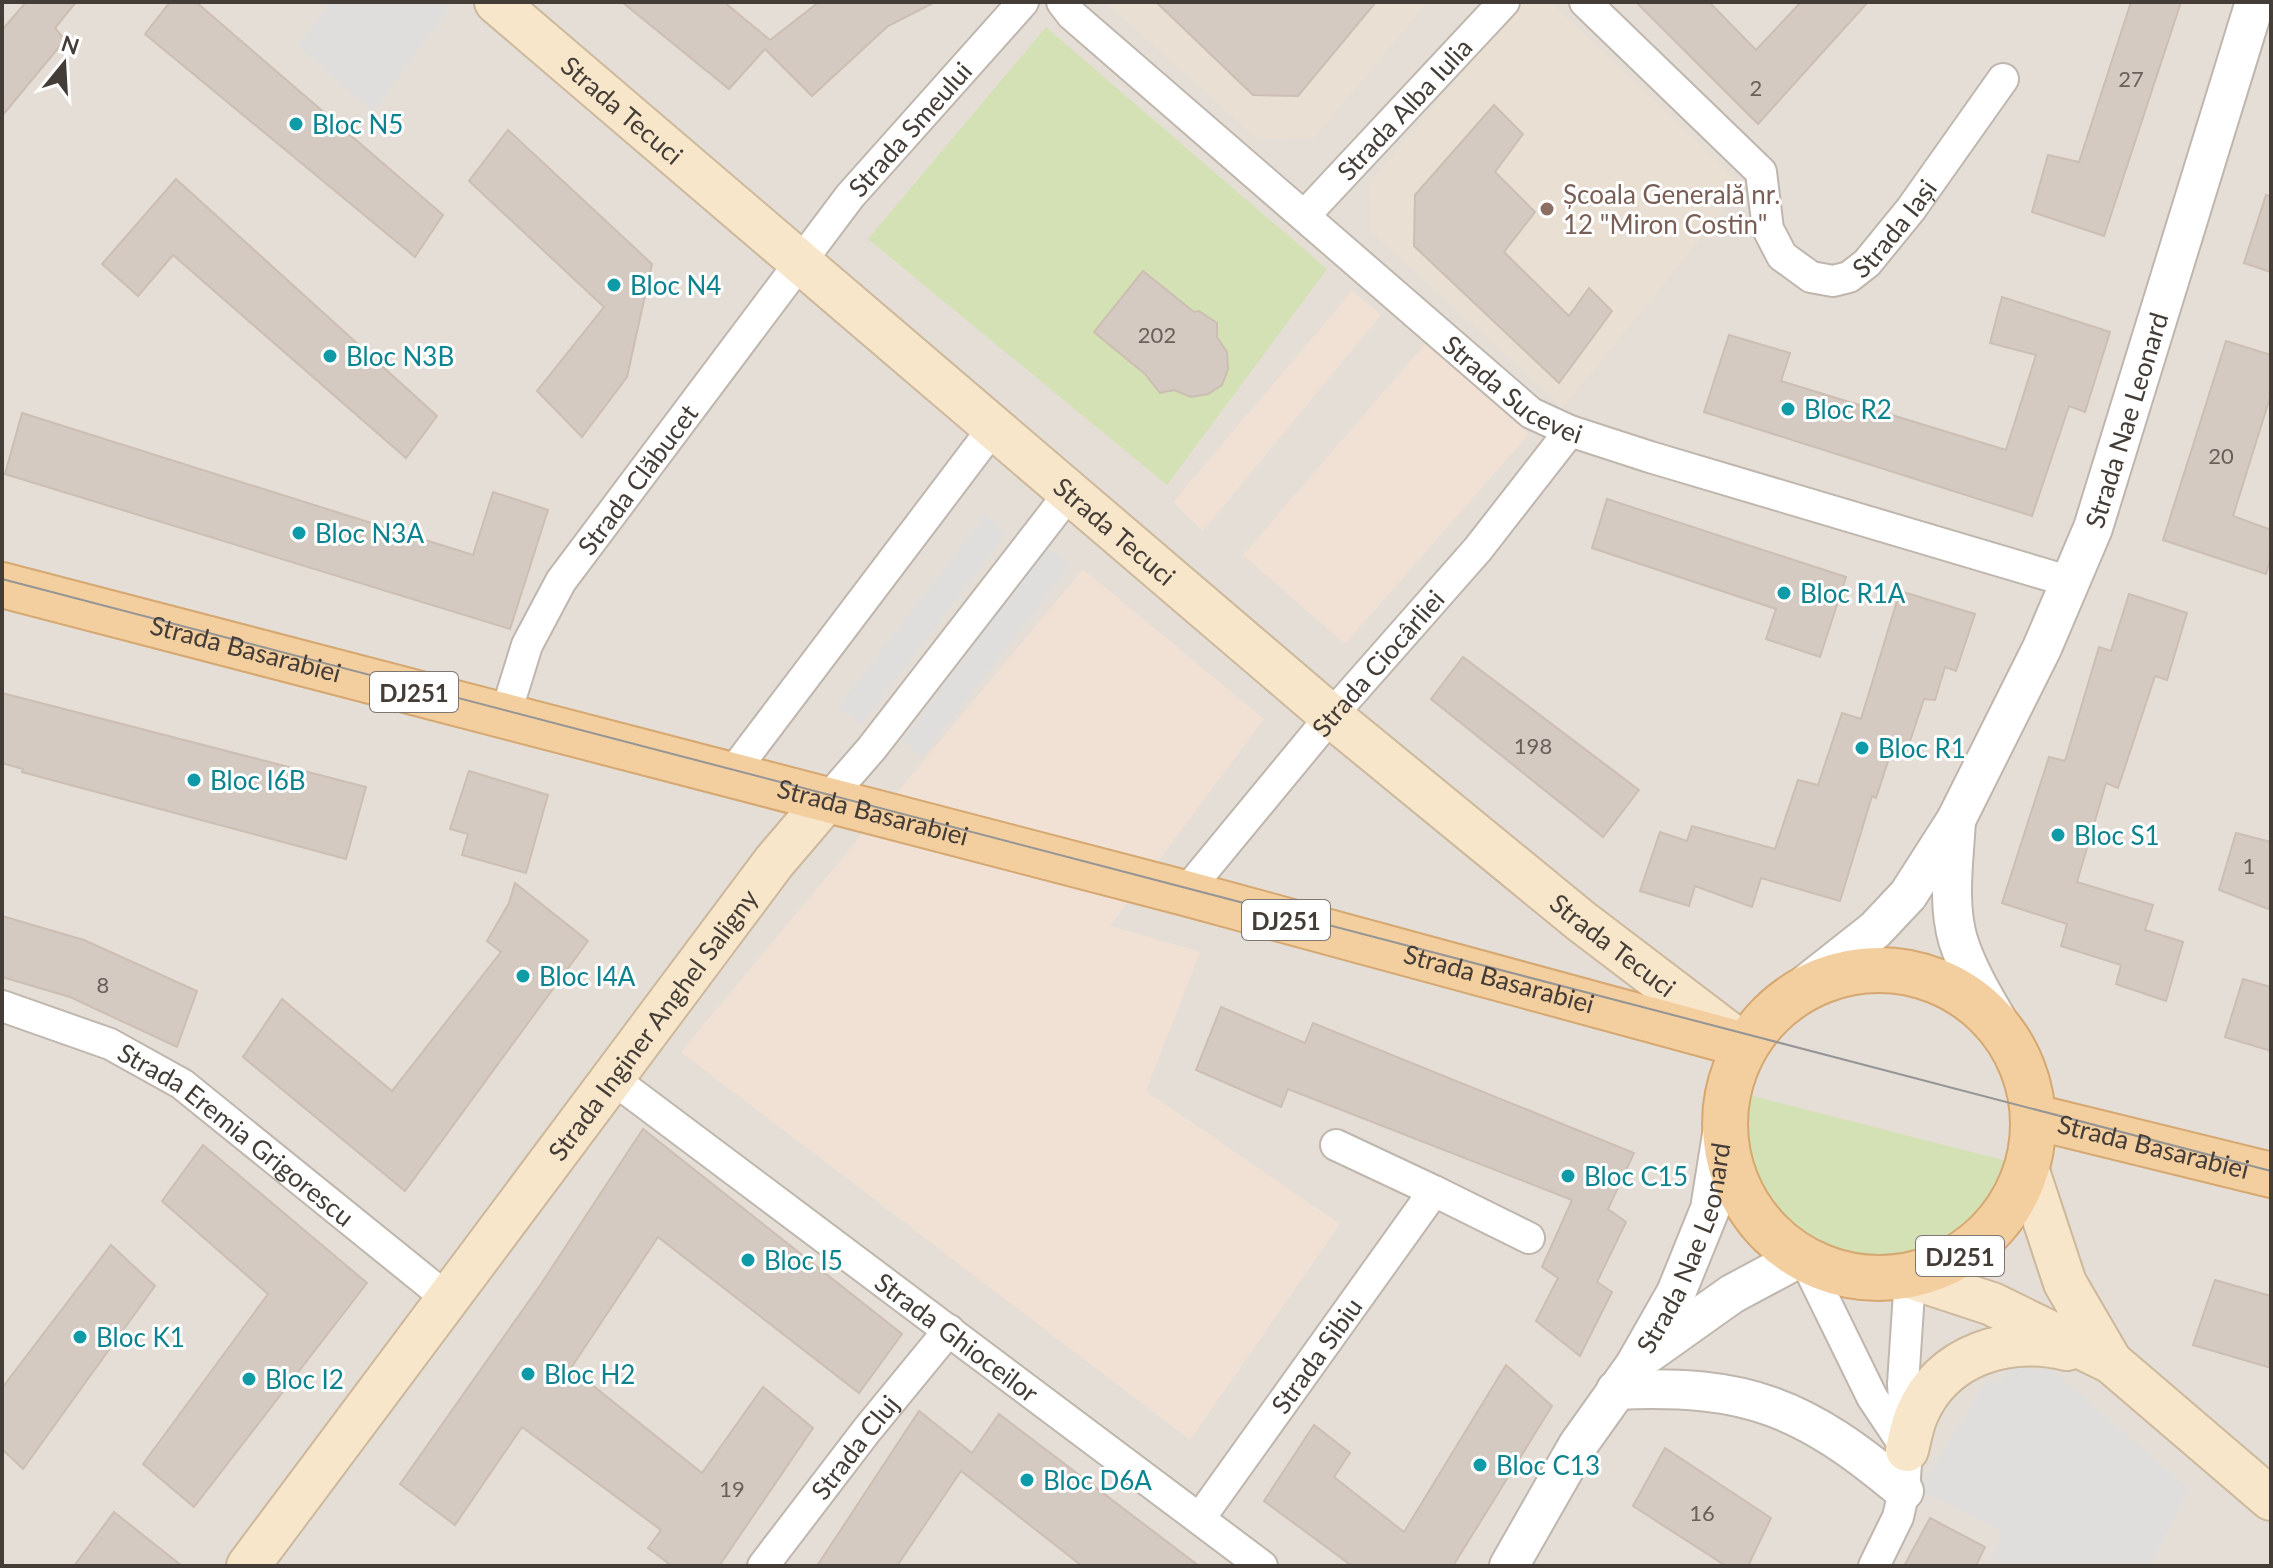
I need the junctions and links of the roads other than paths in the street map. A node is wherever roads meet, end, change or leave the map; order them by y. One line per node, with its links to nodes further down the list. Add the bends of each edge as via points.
1 (496, 2): 9 (main road, Strada Tecuci)
2 (1023, 2): 9 (street, Strada Smeului, via 850,196)
3 (1062, 2): 8 (street, Strada Sucevei)
4 (1504, 2): 8 (street, Strada Alba Iulia)
5 (1585, 2): 7 (street, Strada Iași, via 1761,172 1768,229 1782,256 1811,277 1833,281 1867,263)
6 (2255, 2): 13 (street, Strada Nae Leonard, via 2145,369)
7 (2003, 79)
8 (1306, 214): 11 (street, Strada Sucevei, via 1531,413)
9 (802, 261): 10 (main road, Strada Tecuci); 15 (street, Strada Clăbucet, via 561,581 527,645)
10 (994, 427): 12 (main road, Strada Tecuci); 17 (street)
11 (1570, 431): 13 (street, Strada Sucevei); 16 (street, Strada Ciocârliei, via 1478,549)
12 (1071, 491): 16 (main road, Strada Tecuci); 18 (street, Strada Inginer Anghel Saligny)
13 (2071, 582): 19 (street, Strada Nae Leonard)
14 (2, 585): 15 (main road, Strada Basarabiei / DJ251)
15 (505, 716): 17 (main road, Strada Basarabiei / DJ251)
16 (1331, 716): 20 (street, Strada Ciocârliei); 24 (main road, Strada Tecuci, via 1581,921)
17 (730, 776): 18 (main road, Strada Basarabiei / DJ251)
18 (826, 801): 20 (main road, Strada Basarabiei / DJ251); 25 (main road, Strada Inginer Anghel Saligny, via 774,862)
19 (1956, 820): 21 (street, Strada Nae Leonard, via 1908,895 1875,930); 23 (street, Strada Nae Leonard, via 1953,901 1958,937)
20 (1185, 893): 24 (main road, Strada Basarabiei / DJ251)
21 (1794, 994): 23 (main road, DJ251, via 1836,975 1882,969 1928,977 1969,998); 24 (main road, DJ251)
22 (2, 1006): 35 (street, Strada Eremia Grigorescu, via 110,1044 182,1084)
23 (2003, 1030): 26 (main road, DJ251, via 2028,1077)
24 (1744, 1045): 27 (main road, DJ251, via 1728,1089)
25 (613, 1079): 35 (main road, Strada Inginer Anghel Saligny); 36 (street, Strada Ghioceilor)
26 (2035, 1117): 29 (main road, DJ251); 30 (main road, Strada Basarabiei)
27 (1723, 1128): 33 (main road, DJ251, via 1733,1177 1745,1201 1763,1224); 38 (street, Strada Nae Leonard, via 1701,1237 1676,1293)
28 (1336, 1145): 31 (street)
29 (2028, 1171): 34 (main road, DJ251, via 2011,1208 1984,1240 1949,1264); 37 (main road, DJ251, via 2065,1283)
30 (2271, 1175)
31 (1434, 1191): 32 (street); 42 (street, Strada Sibiu)
32 (1529, 1238)
33 (1803, 1256): 34 (main road, DJ251, via 1872,1280); 38 (street, Strada Nae Leonard, via 1732,1294); 39 (street, via 1872,1397)
34 (1910, 1277): 37 (main road, DJ251, via 1992,1304); 39 (street, via 1903,1384)
35 (448, 1299): 43 (main road, Strada Inginer Anghel Saligny)
36 (949, 1330): 42 (street, Strada Ghioceilor); 44 (street, Strada Cluj)
37 (2111, 1362): 39 (main road, via 2038,1342 2000,1345 1966,1359 1937,1383 1917,1414); 41 (main road, DJ251)
38 (1625, 1377): 40 (street, via 1726,1394 1800,1416 1853,1448); 46 (street, Strada Nae Leonard, via 1578,1445)
39 (1907, 1450): 40 (street)
40 (1904, 1491): 47 (street, via 1898,1517)
41 (2271, 1499)
42 (1200, 1518): 45 (street, Strada Ghioceilor)
43 (248, 1566)
44 (763, 1566)
45 (1262, 1566)
46 (1509, 1566)
47 (1874, 1566)

